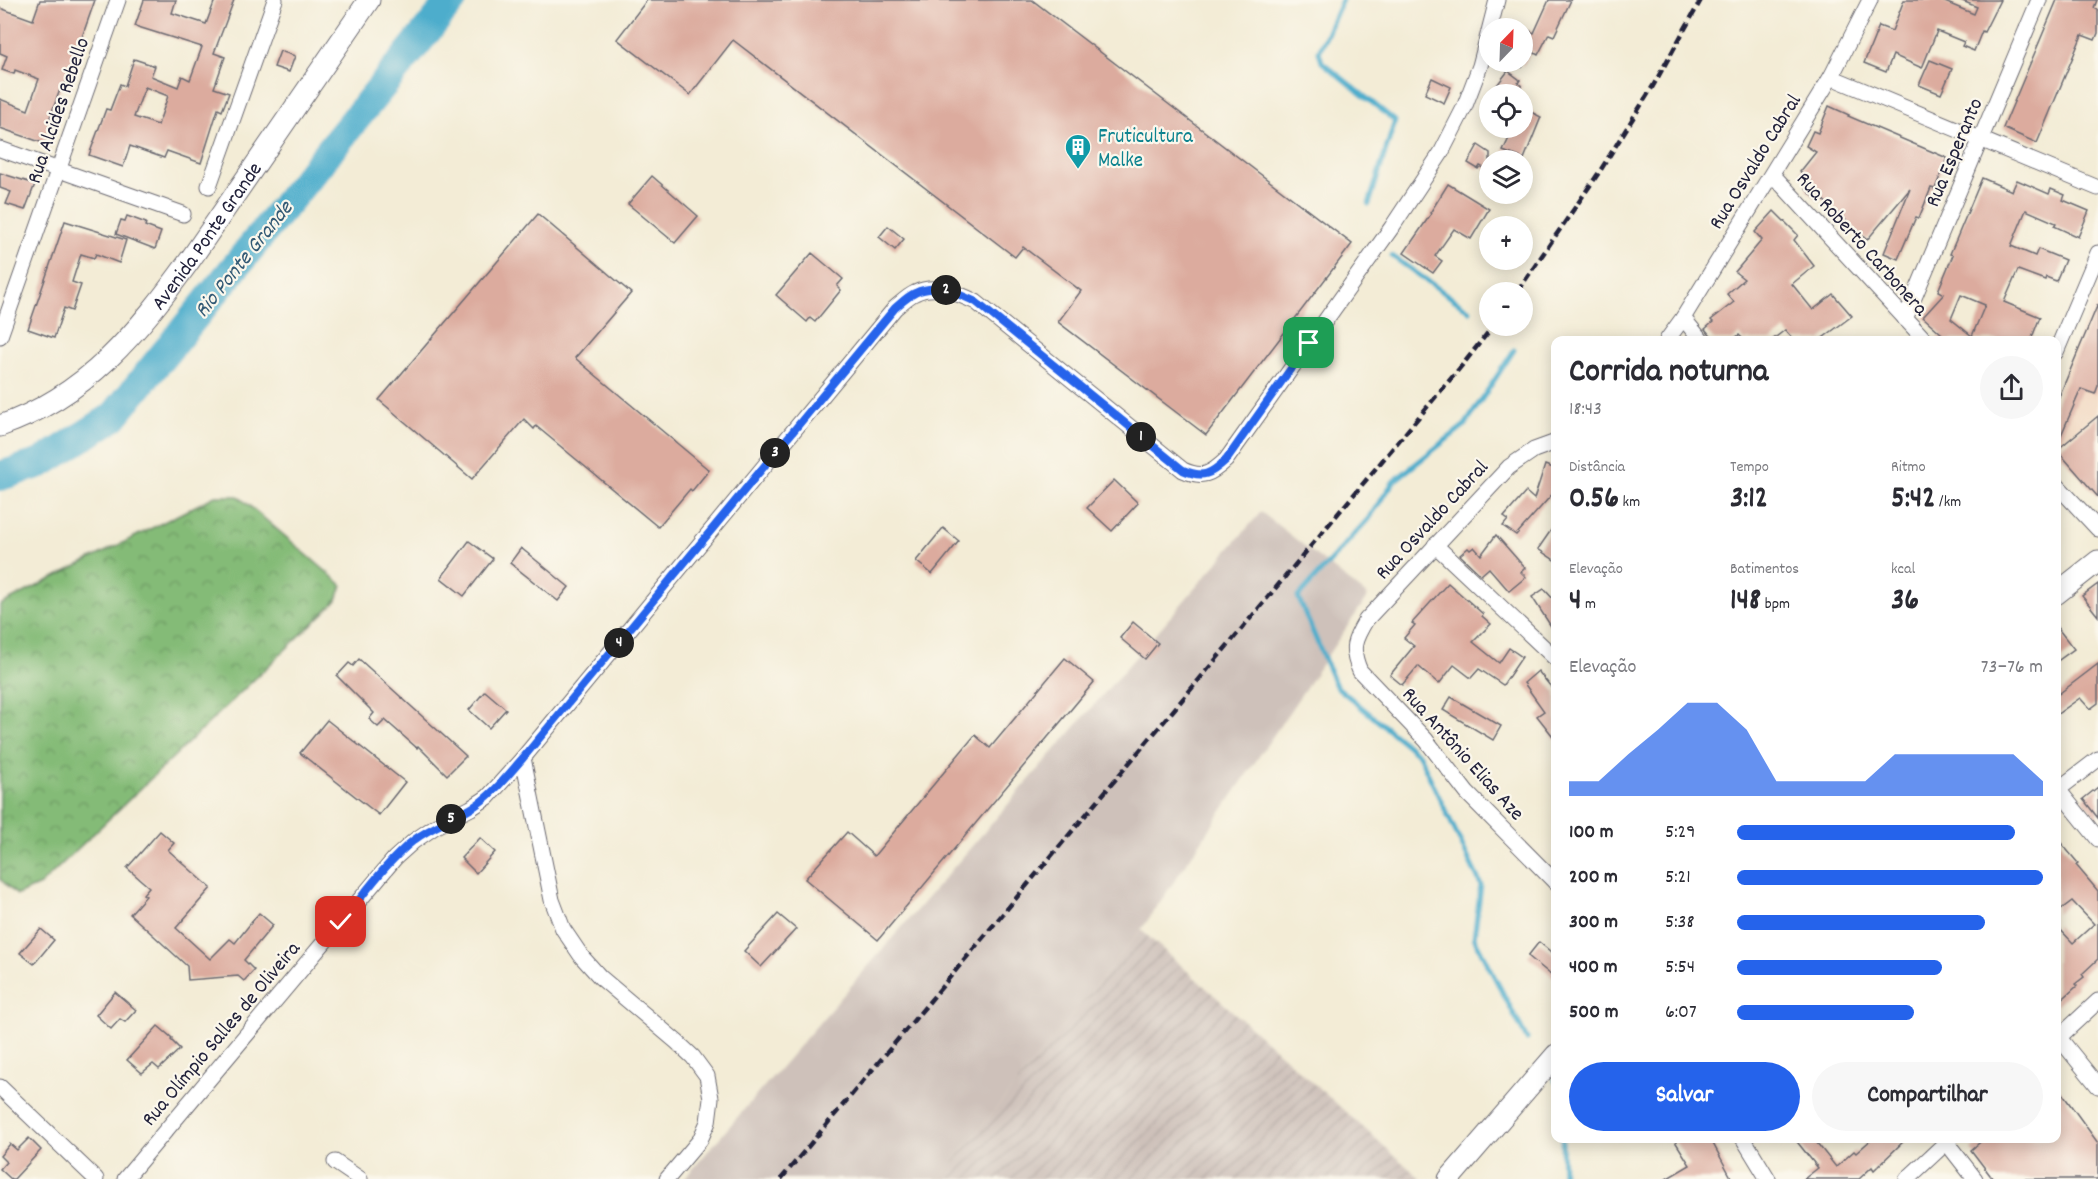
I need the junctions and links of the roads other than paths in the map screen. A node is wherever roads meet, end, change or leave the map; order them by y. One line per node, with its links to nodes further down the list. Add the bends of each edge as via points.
1 (118, 0): 10 (street, Rua Alcides Rebello)
2 (274, 0): 12 (street)
3 (369, 0): 23 (street, Avenida Ponte Grande, via 190,260 128,341 91,376 54,402)
4 (1497, 0): 32 (street, Rua Olímpio Salles de Oliveira, via 1480,66 1441,153 1226,460 1215,470 1205,475 1183,470 976,302 952,291 932,288 914,293 895,308)
5 (1870, 0): 7 (street, Rua Osvaldo Cabral)
6 (2039, 0): 8 (street, Rua Esperanto)
7 (1831, 77): 8 (street); 11 (street, Rua Osvaldo Cabral)
8 (1981, 139): 13 (street); 17 (street, Rua Esperanto)
9 (0, 149): 10 (street)
10 (59, 170): 14 (street); 18 (street, Rua Alcides Rebello)
11 (1772, 174): 16 (street, Rua Osvaldo Cabral); 17 (street, Rua Roberto Carbonera)
12 (209, 186)
13 (2098, 188)
14 (183, 214)
15 (2098, 253): 22 (street)
16 (1683, 318): 19 (street, Rua Osvaldo Cabral); 20 (street)
17 (1905, 320): 21 (street, Rua Roberto Carbonera)
18 (0, 336)
19 (1670, 336)
20 (1698, 336)
21 (1920, 336)
22 (2061, 340)
23 (0, 426)
24 (1551, 444): 27 (street, Rua Osvaldo Cabral, via 1509,467)
25 (2061, 489): 26 (street)
26 (2098, 529)
27 (1435, 545): 30 (street, Rua Osvaldo Cabral, via 1366,620); 31 (street)
28 (2098, 561): 29 (street)
29 (2061, 590)
30 (1353, 644): 37 (street, Rua Antônio Elias Aze, via 1360,670 1426,740 1467,793)
31 (1551, 654)
32 (523, 758): 49 (street, Rua Olímpio Salles de Oliveira, via 488,797 421,836 395,858); 51 (street, via 552,900 563,929 600,976 685,1049 707,1076 711,1098 708,1122 700,1140)
33 (2098, 759): 34 (street)
34 (2061, 786)
35 (2061, 794): 36 (street)
36 (2098, 839)
37 (1551, 878)
38 (2098, 1001): 39 (street)
39 (2061, 1033)
40 (2061, 1042): 42 (street)
41 (1551, 1061): 52 (street)
42 (2098, 1086)
43 (0, 1087): 48 (street)
44 (1746, 1143): 53 (street)
45 (1944, 1143): 54 (street)
46 (1949, 1143): 55 (street)
47 (335, 1162): 50 (street)
48 (96, 1179)
49 (125, 1179)
50 (360, 1179)
51 (667, 1179)
52 (1449, 1179)
53 (1768, 1179)
54 (1907, 1179)
55 (1975, 1179)

